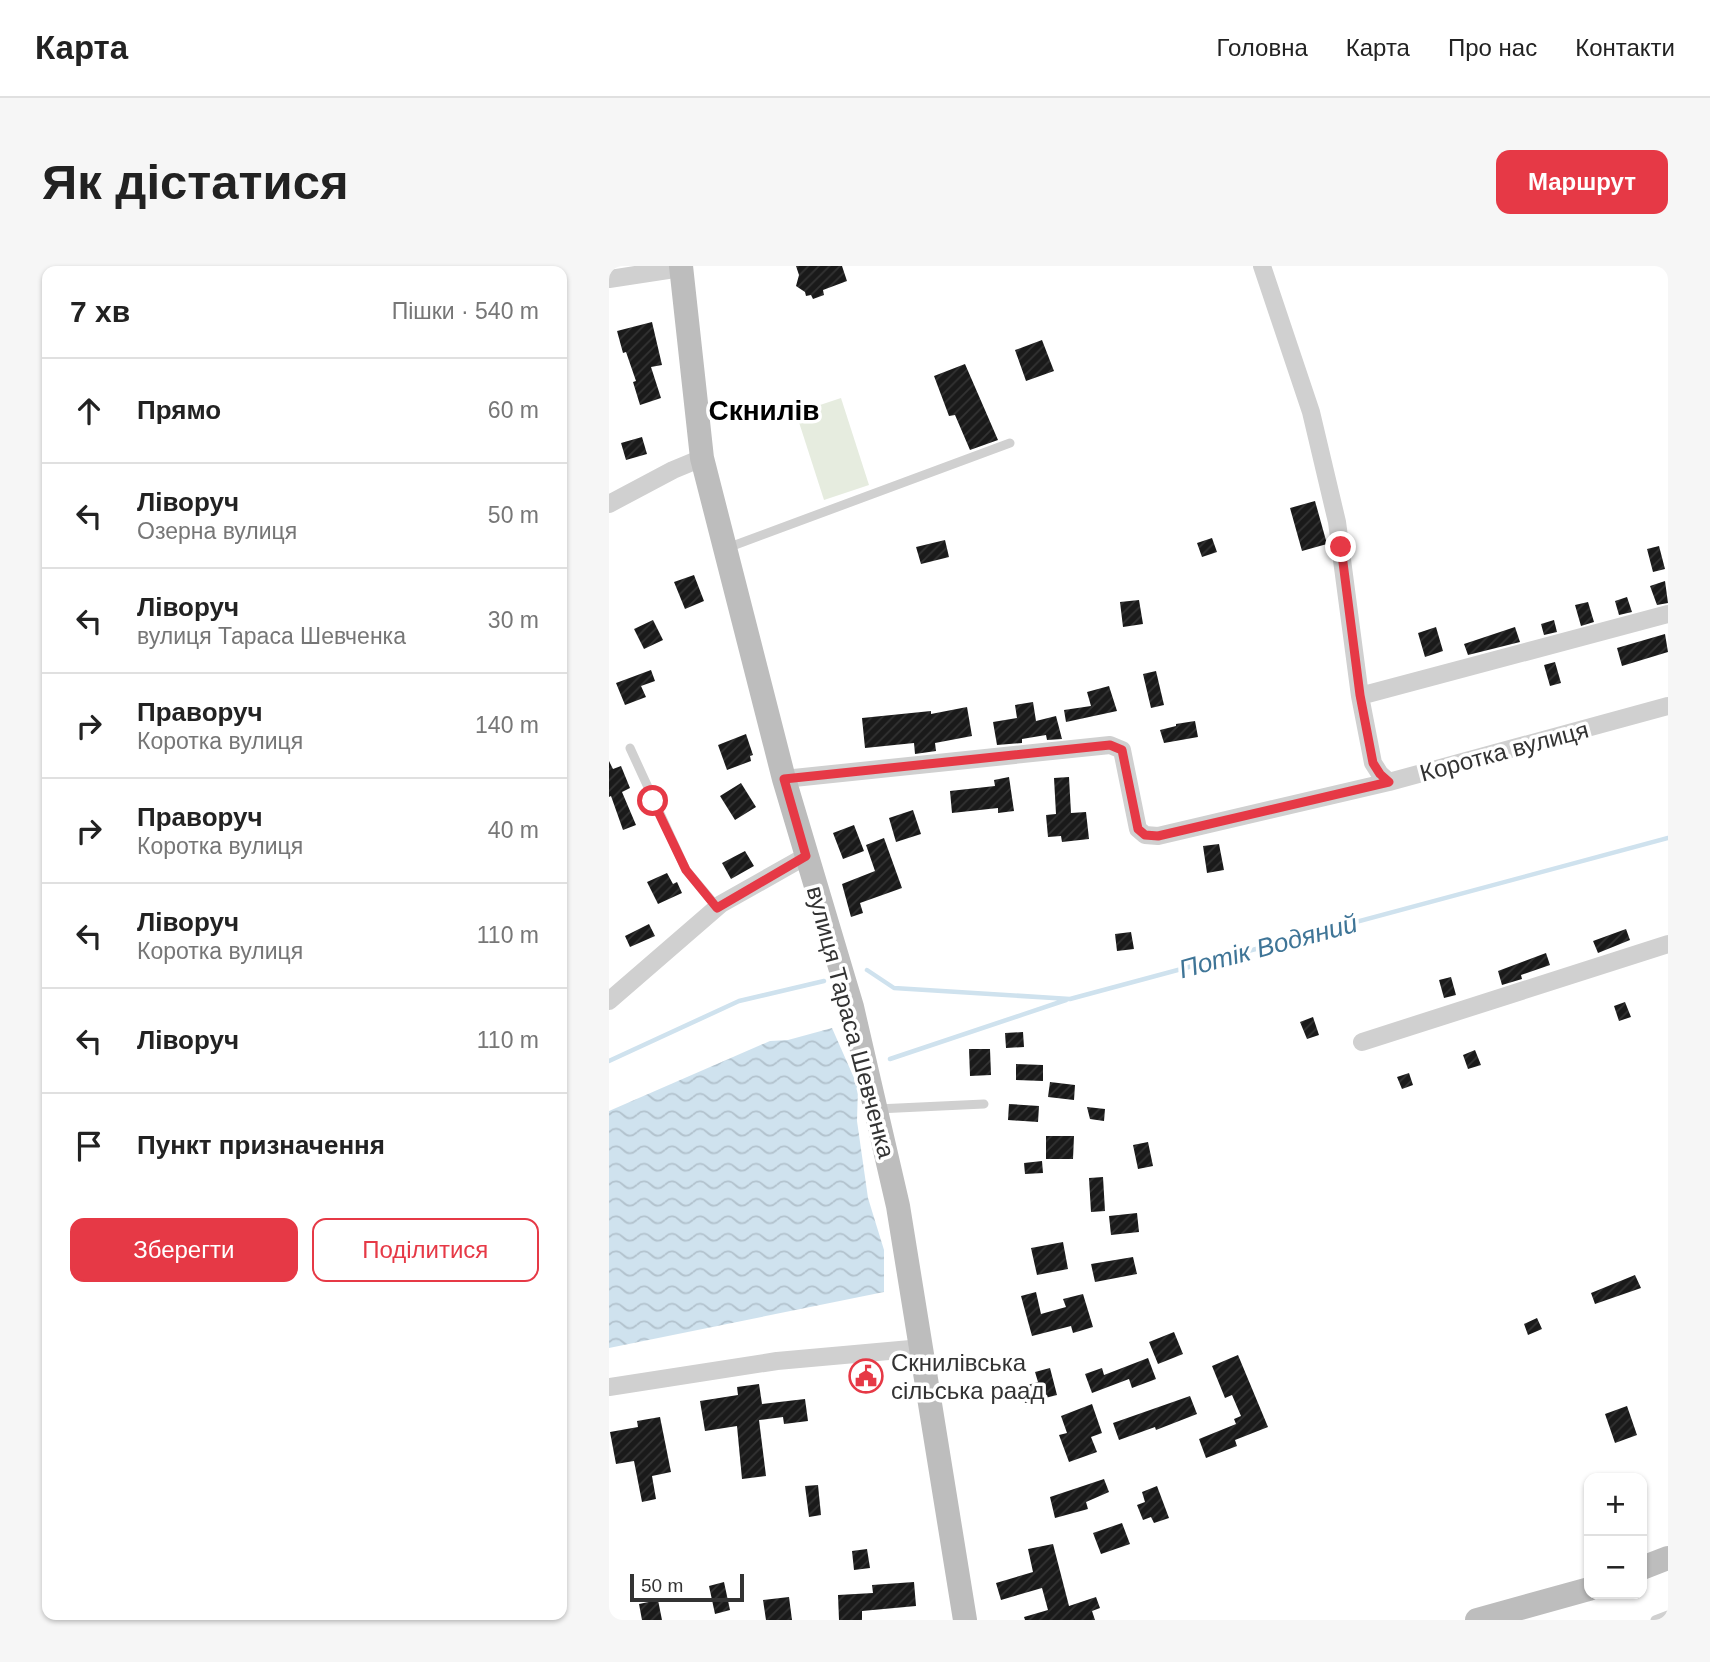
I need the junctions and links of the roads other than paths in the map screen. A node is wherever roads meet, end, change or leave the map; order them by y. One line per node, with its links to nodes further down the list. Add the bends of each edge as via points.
1 (1262, 266): 9 (street, via 1311,412 1337,522)
2 (681, 267): 3 (street); 5 (street, вулиця Тараса Шевченка)
3 (609, 279)
4 (1010, 443): 7 (lane)
5 (702, 458): 6 (street); 7 (street, вулиця Тараса Шевченка)
6 (609, 505)
7 (725, 548): 12 (street, вулиця Тараса Шевченка)
8 (1668, 614): 9 (street)
9 (1360, 695): 13 (street, via 1373,763)
10 (1668, 706): 13 (street, Коротка вулиця)
11 (630, 748): 15 (lane, via 686,870)
12 (784, 779): 13 (street, Коротка вулиця, via 1110,745 1122,750 1138,829 1158,836); 14 (street, вулиця Тараса Шевченка)
13 (1389, 782)
14 (806, 856): 15 (street); 20 (street, вулиця Тараса Шевченка, via 852,1007)
15 (717, 908): 17 (street)
16 (1667, 948): 18 (street)
17 (609, 1001)
18 (1362, 1042)
19 (984, 1104): 20 (lane)
20 (876, 1109): 21 (street, вулиця Тараса Шевченка)
21 (922, 1348): 22 (street, via 777,1361); 27 (street, вулиця Тараса Шевченка)
22 (609, 1387)
23 (1668, 1558): 24 (street)
24 (1647, 1566)
25 (1584, 1590): 28 (street)
26 (1668, 1615): 29 (lane)
27 (965, 1620)
28 (1477, 1620)
29 (1655, 1620)

